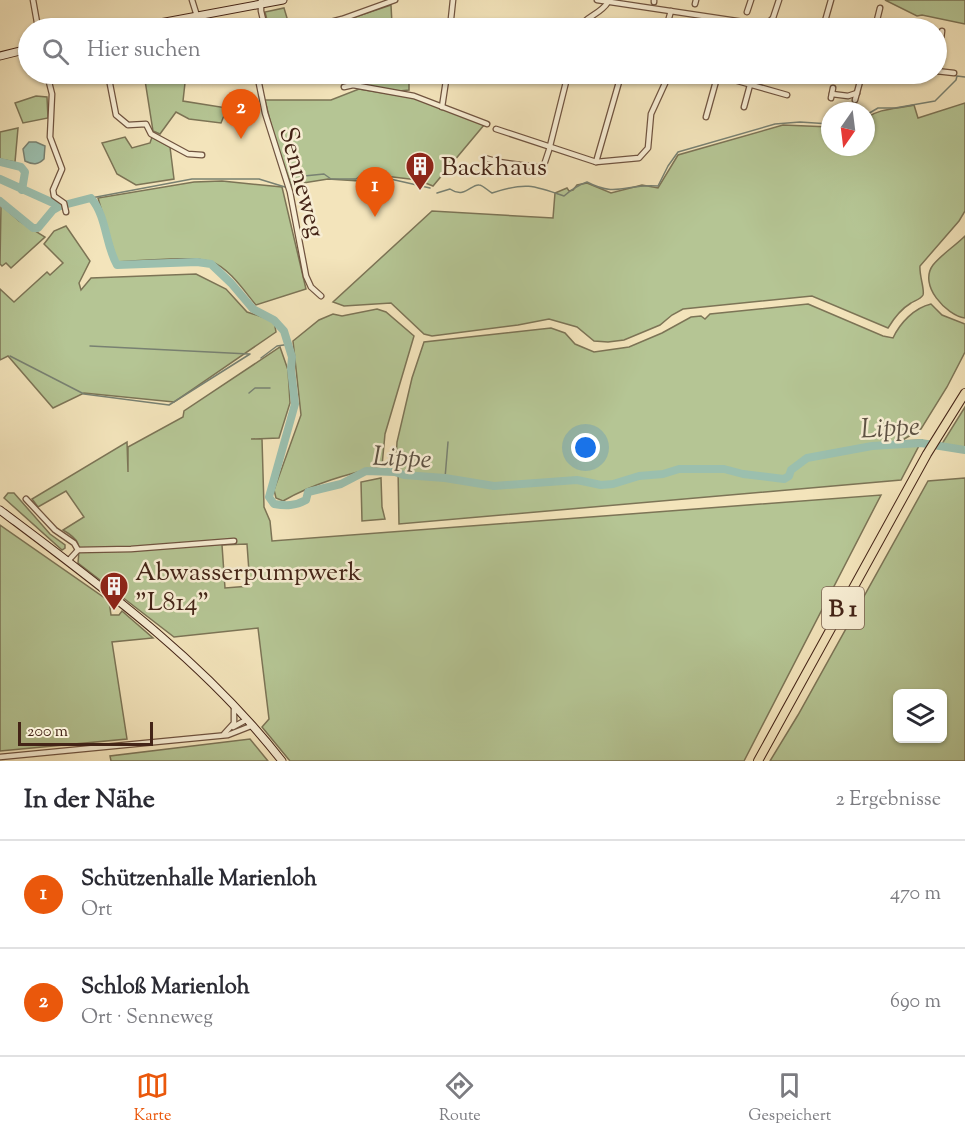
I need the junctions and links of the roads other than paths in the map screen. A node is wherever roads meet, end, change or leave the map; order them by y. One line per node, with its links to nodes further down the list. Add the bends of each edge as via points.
1 (33, 0): 16 (street)
2 (192, 0): 15 (street)
3 (283, 0): 10 (main road)
4 (395, 0): 19 (street)
5 (453, 0): 20 (street)
6 (597, 0): 11 (street)
7 (751, 0): 14 (street)
8 (779, 0): 24 (street)
9 (831, 0): 25 (street)
10 (261, 2): 15 (main road); 18 (street)
11 (608, 2): 13 (street); 21 (street)
12 (880, 8): 26 (street)
13 (671, 11): 22 (street); 23 (street)
14 (747, 12)
15 (197, 16): 17 (main road)
16 (36, 18)
17 (186, 18)
18 (263, 18)
19 (345, 18)
20 (451, 18)
21 (590, 18)
22 (669, 18)
23 (718, 18)
24 (773, 18)
25 (826, 18)
26 (877, 18)
27 (18, 52): 28 (main road)
28 (0, 56)
29 (947, 72): 30 (street)
30 (954, 73)
31 (50, 84): 56 (street, via 50,137 62,169 53,190)
32 (110, 84): 53 (street, via 116,115 128,125 146,124 151,134 188,154)
33 (259, 84): 57 (street, Senneweg, via 289,187 306,276)
34 (443, 84): 47 (street)
35 (566, 84): 52 (street)
36 (617, 84): 55 (street)
37 (665, 84): 55 (street, via 651,114 644,154 634,159)
38 (715, 84): 49 (street)
39 (747, 84): 41 (street)
40 (859, 84): 43 (street)
41 (750, 85): 45 (street); 48 (street)
42 (344, 87): 47 (street, via 399,93)
43 (857, 93): 44 (street); 46 (street)
44 (832, 94)
45 (787, 95)
46 (855, 100)
47 (442, 107): 50 (street)
48 (744, 107)
49 (706, 117)
50 (487, 124)
51 (496, 129): 52 (street)
52 (550, 147): 54 (street, via 543,168); 55 (street)
53 (202, 155)
54 (485, 158)
55 (596, 162)
56 (66, 210)
57 (321, 297)
58 (965, 393): 72 (highway, B 1, via 927,454)
59 (26, 499): 62 (street)
60 (0, 510): 63 (main road)
61 (234, 541): 62 (street)
62 (78, 550): 63 (street)
63 (68, 561): 64 (main road, via 152,627)
64 (234, 707): 65 (main road); 66 (street)
65 (249, 723): 66 (street); 67 (street, via 234,734); 71 (main road)
66 (230, 729): 67 (street)
67 (222, 735): 68 (street)
68 (36, 754): 69 (street); 70 (street)
69 (0, 757)
70 (37, 761)
71 (282, 761)
72 (758, 761)

